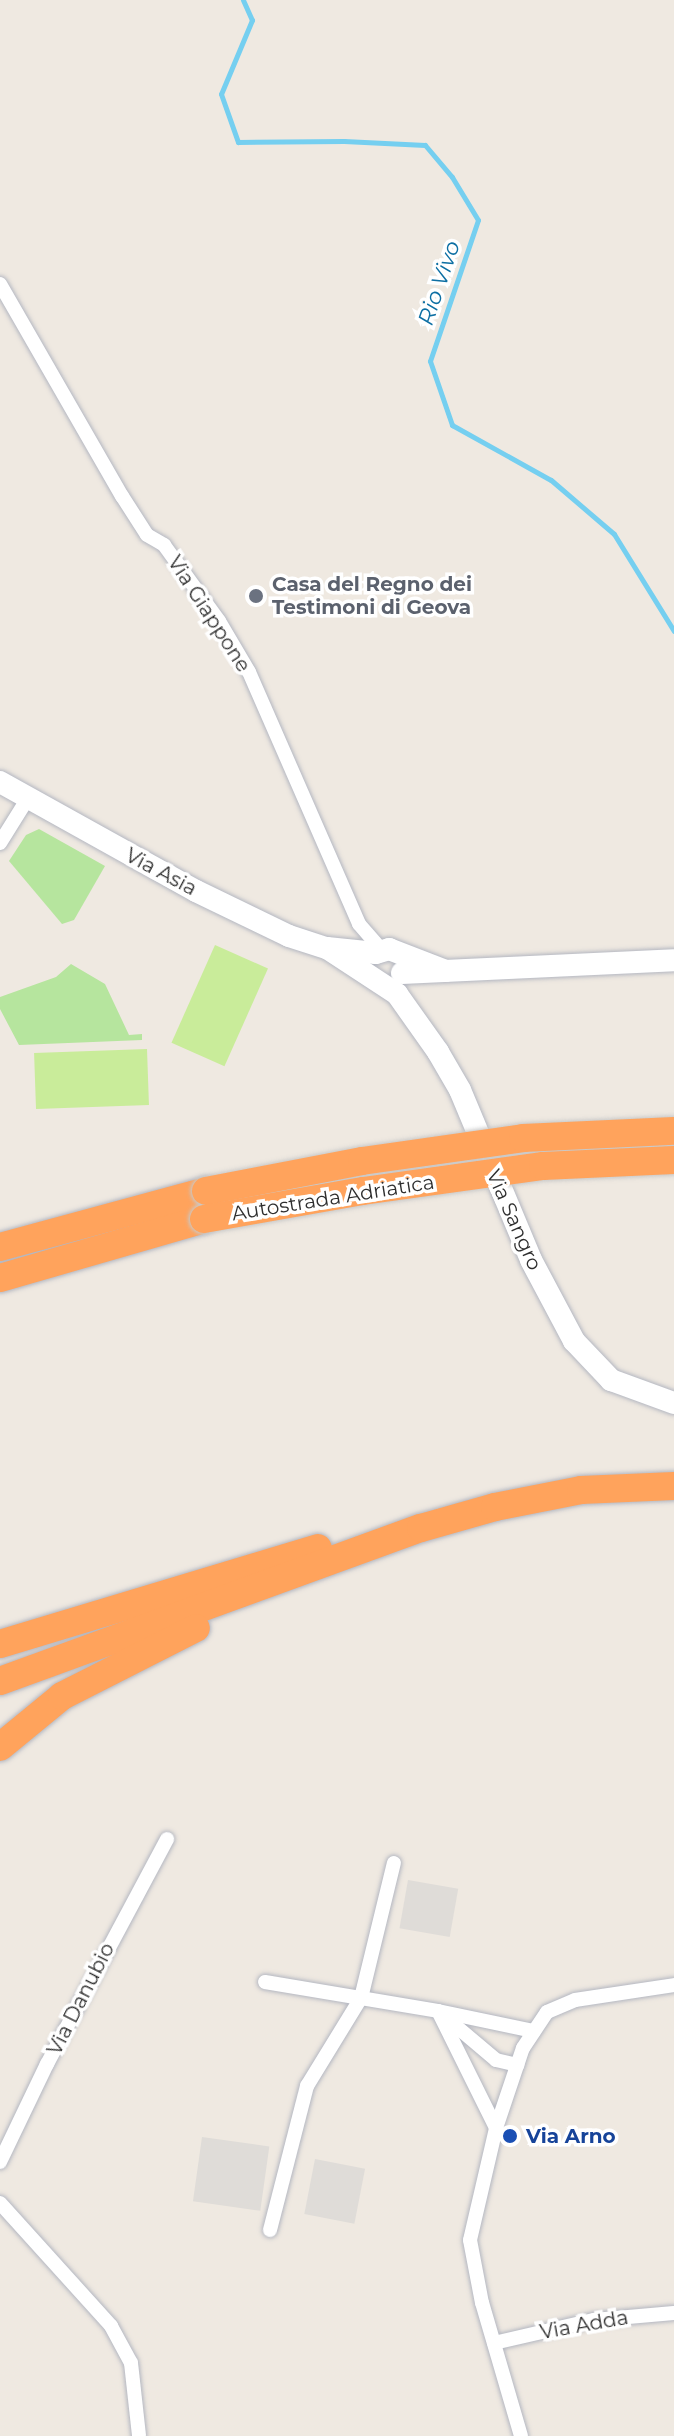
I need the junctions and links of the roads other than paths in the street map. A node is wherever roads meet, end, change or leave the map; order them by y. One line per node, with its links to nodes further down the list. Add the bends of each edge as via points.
1 (0, 284): 5 (street, Via Giappone, via 147,535 164,545 219,621 261,701)
2 (0, 782): 3 (street, Via Asia)
3 (28, 798): 4 (street); 6 (street, Via Asia, via 196,891 289,936)
4 (0, 843)
5 (359, 924): 7 (street); 8 (street, Via Giappone)
6 (327, 948): 7 (street, Via Asia); 11 (street, Via Asia)
7 (352, 951): 8 (street, Via Asia)
8 (384, 951): 10 (street, Via Asia); 11 (street, via 403,961); 11 (street, via 370,964)
9 (674, 960): 10 (street, Via Asia)
10 (446, 971): 11 (street, Via Asia)
11 (390, 981): 16 (street, Via Sangro, via 460,1090 531,1260 574,1341 611,1380)
12 (674, 1131): 14 (highway, Autostrada Adriatica, bridge, via 523,1138 362,1161 206,1191)
13 (674, 1160): 15 (highway, Autostrada Adriatica, bridge, via 543,1166 363,1191 204,1219)
14 (0, 1247)
15 (0, 1278)
16 (674, 1403)
17 (674, 1486): 18 (highway, via 581,1490)
18 (421, 1528): 19 (highway, via 304,1551); 20 (highway); 21 (highway, via 399,1546 170,1638 62,1696)
19 (0, 1644)
20 (0, 1681)
21 (0, 1747)
22 (167, 1839): 31 (street, Via Danubio)
23 (394, 1863): 26 (street)
24 (265, 1982): 26 (street)
25 (674, 1985): 28 (street, via 575,2000 547,2012)
26 (361, 1998): 27 (street); 33 (street, via 307,2086)
27 (438, 2011): 28 (street); 29 (street, via 496,2060); 30 (street)
28 (534, 2031): 29 (street)
29 (517, 2065): 30 (street)
30 (496, 2128): 35 (street, via 470,2240)
31 (0, 2162)
32 (0, 2203): 36 (street, via 111,2326 131,2363)
33 (270, 2230)
34 (674, 2313): 35 (street, Via Adda, via 594,2320)
35 (494, 2343): 37 (street)
36 (139, 2436)
37 (521, 2436)

